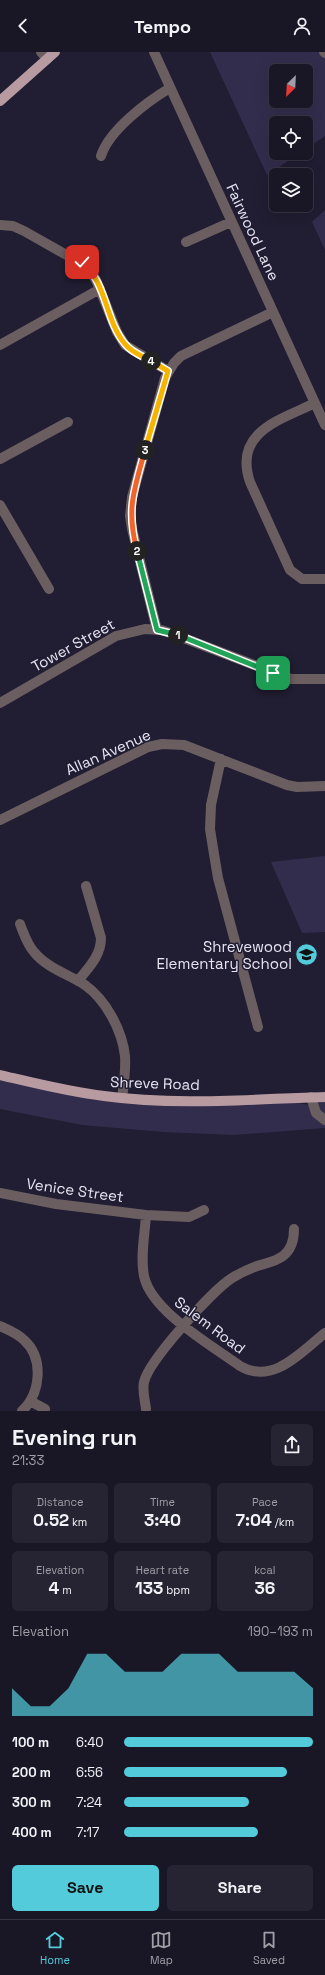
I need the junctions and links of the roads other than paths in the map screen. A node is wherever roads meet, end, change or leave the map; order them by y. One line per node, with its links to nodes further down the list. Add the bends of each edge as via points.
1 (154, 52): 3 (street, Fairwood Lane)
2 (48, 54): 4 (main road)
3 (170, 88): 5 (street, via 156,96 112,136); 6 (street, Fairwood Lane)
4 (0, 101)
5 (101, 156)
6 (231, 222): 8 (street); 10 (street, Fairwood Lane)
7 (0, 225): 9 (street, via 13,226 82,262)
8 (186, 242)
9 (100, 288): 11 (street); 12 (street, via 117,332 125,345)
10 (273, 312): 12 (street, via 192,349 181,356); 13 (street, Fairwood Lane)
11 (0, 344)
12 (168, 371): 20 (street, via 136,483 130,516)
13 (315, 403): 15 (street, Fairwood Lane); 18 (street, via 263,429 247,453 246,468 290,570 302,579)
14 (68, 422): 16 (street)
15 (325, 424)
16 (0, 459)
17 (0, 505): 19 (street)
18 (325, 579)
19 (49, 589)
20 (157, 630): 21 (street, Tower Street, via 174,634 291,679); 22 (street, Tower Street, via 135,630 116,636)
21 (325, 678)
22 (0, 703)
23 (221, 759): 24 (street, Allan Avenue, via 287,785); 25 (street, Allan Avenue, via 179,744 152,746); 29 (street, via 211,810 212,848)
24 (325, 786)
25 (0, 820)
26 (86, 886): 28 (street, via 101,944 96,958)
27 (20, 924): 28 (street, via 39,958)
28 (78, 981): 34 (street, via 101,1000 121,1040 125,1057)
29 (258, 1027)
30 (0, 1075): 34 (main road, Shreve Road)
31 (325, 1091): 32 (main road, Shreve Road)
32 (311, 1097): 33 (main road, Shreve Road); 34 (main road, Shreve Road, via 220,1100); 35 (street, via 316,1114)
33 (325, 1097)
34 (122, 1098)
35 (325, 1120)
36 (0, 1193): 38 (street, Venice Street, via 56,1204)
37 (204, 1210): 38 (street, Venice Street, via 189,1217)
38 (146, 1214): 40 (street, Salem Road, via 142,1262 146,1285 156,1302)
39 (294, 1229): 40 (street, via 292,1244 284,1255 278,1260 231,1279 209,1297)
40 (184, 1325): 42 (street, Salem Road, via 240,1366 261,1373 282,1367); 45 (street, via 146,1376)
41 (0, 1326): 43 (street, via 26,1341 34,1355 38,1370)
42 (325, 1333)
43 (30, 1401): 44 (street); 46 (street)
44 (45, 1409)
45 (146, 1409)
46 (22, 1411)

